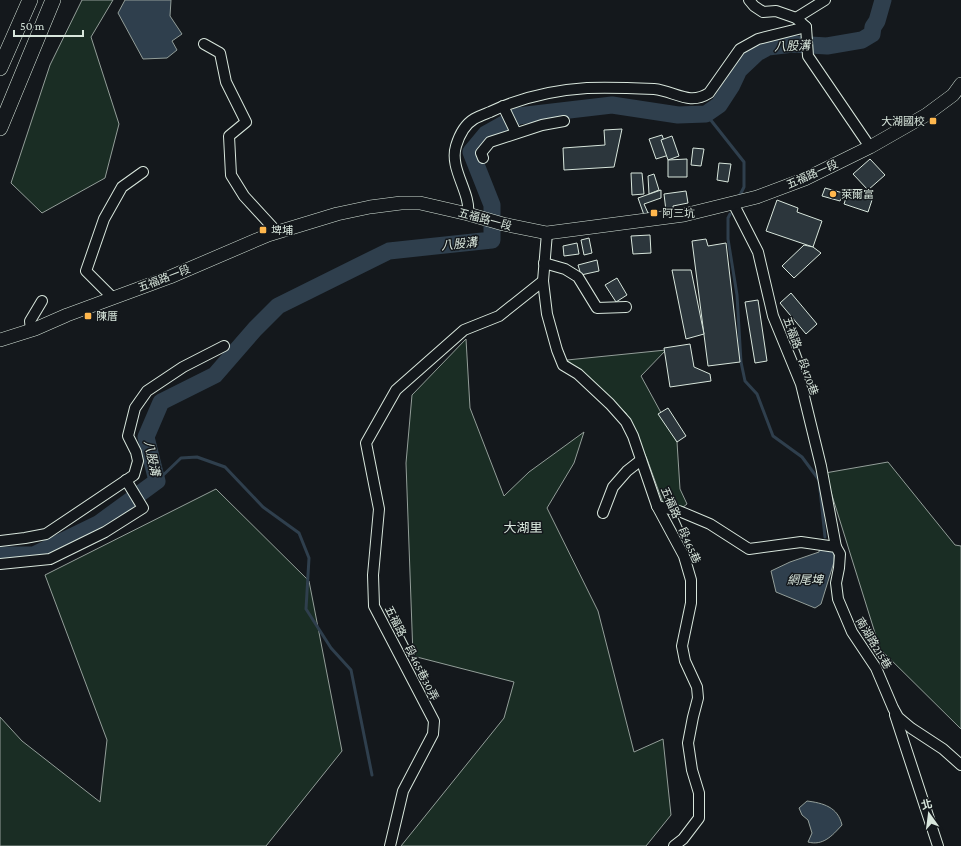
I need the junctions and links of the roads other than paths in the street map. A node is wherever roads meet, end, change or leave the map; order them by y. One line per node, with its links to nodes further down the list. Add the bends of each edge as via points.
1 (30, 0): 8 (highway)
2 (53, 0): 12 (highway)
3 (749, 0): 5 (lane, via 763,12 776,11)
4 (825, 0): 5 (lane)
5 (796, 18): 6 (lane)
6 (806, 27): 10 (lane, via 758,39 740,49 709,93 702,98 692,99 656,89 588,88 534,96); 14 (lane, via 808,56)
7 (204, 44): 19 (lane, via 220,53 226,82 246,122 229,136 231,175 244,196)
8 (0, 68)
9 (961, 84): 14 (main road, 五福路一段, via 953,95 926,115)
10 (504, 106): 13 (lane); 18 (lane, via 473,119 464,128 455,149 456,164 469,207)
11 (564, 120): 13 (lane)
12 (0, 128)
13 (516, 133): 15 (lane, via 490,142 482,153)
14 (870, 146): 17 (main road, 五福路一段, via 805,179)
15 (483, 158)
16 (143, 172): 23 (lane, via 122,187 104,219 86,271)
17 (733, 203): 20 (main road, 五福路一段, via 684,215); 34 (lane, 五福路一段470巷, via 758,252 773,316 801,384 821,466)
18 (468, 214): 19 (main road, 五福路一段, via 420,203 401,203 338,214); 20 (main road, 五福路一段)
19 (277, 232): 23 (main road, 五福路一段)
20 (547, 233): 21 (lane, 五福路一段465巷)
21 (544, 263): 22 (lane, 五福路一段465巷); 25 (lane, via 565,269 578,277 597,308)
22 (543, 281): 29 (lane, 五福路一段465巷, via 547,314 563,365 578,374 626,422); 38 (lane, 五福路一段465巷30弄, via 498,316 464,330 396,390 366,443 379,509 373,575 374,606 434,722 433,734 403,791)
23 (113, 298): 26 (main road, 五福路一段)
24 (42, 301): 26 (lane, via 30,321)
25 (626, 307)
26 (31, 331): 27 (main road, 五福路一段)
27 (0, 340)
28 (224, 346): 33 (lane, via 184,367 147,391 135,408 128,436 138,461 134,474 46,534)
29 (641, 460): 31 (lane, 五福路一段465巷); 32 (lane, via 613,487)
30 (126, 480): 35 (lane, via 143,508 105,532 50,559)
31 (657, 506): 34 (lane, via 679,511 710,524 749,549 801,542); 39 (lane, 五福路一段465巷, via 684,556 691,580 691,603 682,646 697,687 698,698 688,743 699,793 699,818 683,839)
32 (603, 513)
33 (0, 541)
34 (836, 547): 36 (lane, 南湖路215巷, via 840,554 836,584 838,599 852,632 876,668)
35 (0, 564)
36 (893, 708): 37 (lane, 南湖路215巷, via 898,717 943,748); 40 (lane)
37 (961, 766)
38 (390, 846)
39 (674, 846)
40 (938, 846)

